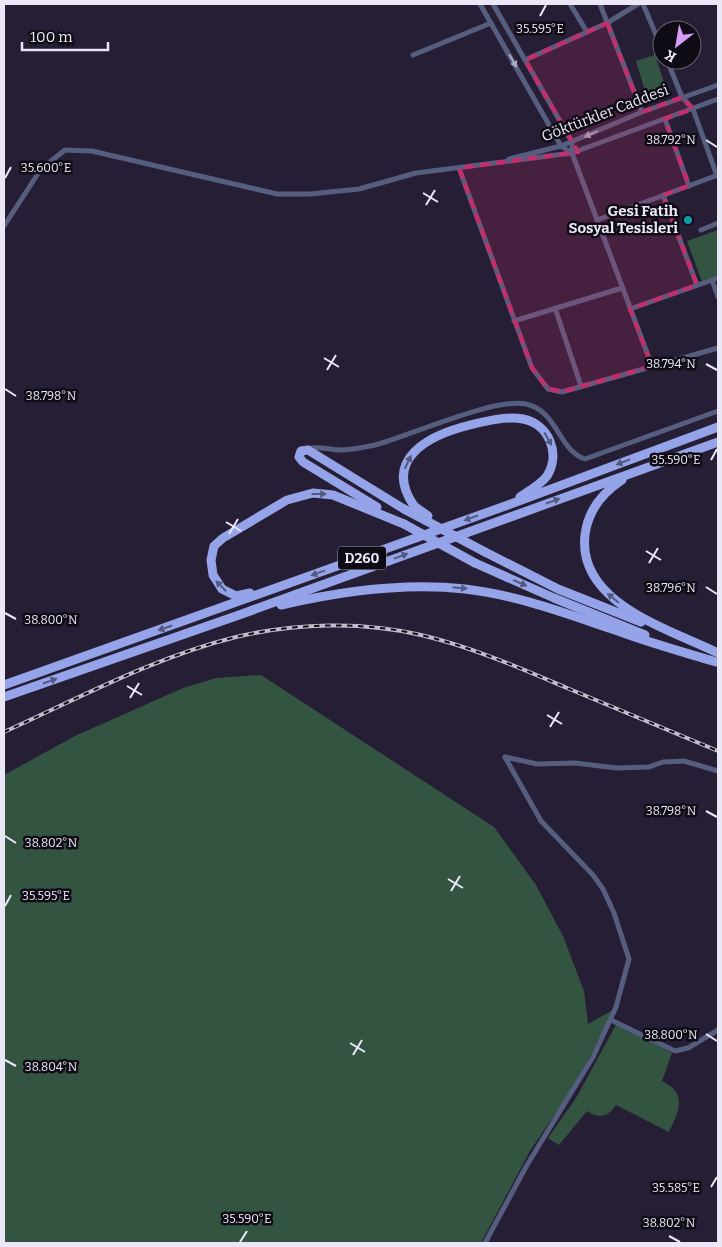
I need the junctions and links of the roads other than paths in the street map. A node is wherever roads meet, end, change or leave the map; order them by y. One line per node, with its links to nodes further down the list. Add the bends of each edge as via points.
1 (480, 4): 7 (street)
2 (493, 4): 12 (street)
3 (570, 4): 10 (street)
4 (600, 4): 8 (street)
5 (638, 4): 8 (street)
6 (643, 4): 9 (street)
7 (491, 23): 11 (street); 21 (street, one-way to 21)
8 (607, 23): 10 (street); 18 (street)
9 (652, 25)
10 (587, 32): 12 (street)
11 (413, 55)
12 (525, 60): 20 (street)
13 (671, 70): 15 (street)
14 (718, 85): 15 (street, Göktürkler Caddesi)
15 (682, 96): 17 (street); 18 (street, Göktürkler Caddesi)
16 (718, 99): 17 (street, Göktürkler Caddesi)
17 (693, 109): 19 (street, Göktürkler Caddesi); 25 (street)
18 (642, 112): 20 (street, Göktürkler Caddesi, one-way to 20)
19 (665, 119): 22 (street, Göktürkler Caddesi); 26 (street)
20 (572, 142): 21 (street, Göktürkler Caddesi); 22 (street)
21 (561, 146): 22 (street); 23 (street, Göktürkler Caddesi)
22 (572, 153): 23 (street, Göktürkler Caddesi); 28 (street)
23 (479, 166): 24 (street)
24 (459, 168): 30 (street, via 416,173 359,189 277,194 92,151 65,150 40,170); 38 (street)
25 (718, 176): 26 (street)
26 (689, 186): 27 (street)
27 (663, 195): 28 (street); 33 (street)
28 (597, 220): 34 (street)
29 (718, 223): 31 (street)
30 (4, 226)
31 (701, 230)
32 (715, 279): 33 (street); 35 (street)
33 (697, 286): 37 (street)
34 (622, 288): 36 (street); 37 (street)
35 (718, 297)
36 (555, 308): 38 (street); 41 (street)
37 (630, 309): 40 (street)
38 (514, 321): 41 (street, via 532,368 548,389 562,392)
39 (718, 348): 40 (street)
40 (652, 366): 41 (street)
41 (581, 386)
42 (718, 411): 45 (street, via 586,459 568,448 552,421 525,403 494,406 374,445 343,450 316,447)
43 (718, 427): 47 (highway, D260, one-way to 47)
44 (718, 442): 46 (highway, D260)
45 (306, 450): 48 (highway, via 299,453 303,462); 49 (highway, bridge, via 404,509)
46 (633, 472): 51 (highway, D260, one-way to 46); 52 (highway, one-way to 46, via 628,609 604,591 591,572 585,542 590,516 606,490)
47 (508, 505): 49 (highway, one-way to 47, bridge, via 414,506 404,490 408,460 418,448 441,434 465,426 523,419 535,423 553,447 552,463 540,483); 50 (highway, D260, one-way to 50)
48 (404, 524): 50 (highway, one-way to 48, via 236,596 226,592 216,582 212,571 210,560 214,546 287,500 313,493 341,496); 53 (highway, one-way to 53, bridge, via 475,563)
49 (485, 552): 52 (highway, via 558,589)
50 (282, 586): 54 (highway, D260, one-way to 54)
51 (239, 615): 53 (highway, one-way to 53, via 360,590 417,586 465,589 542,605); 55 (highway, D260, one-way to 51)
52 (718, 653)
53 (717, 663)
54 (4, 685)
55 (4, 697)
56 (718, 771): 57 (street, via 684,761 617,768 575,763 537,764 505,757 541,821 593,875 611,905 629,959)
57 (611, 1020): 58 (street, via 675,1051 688,1048); 59 (street)
58 (718, 1030)
59 (485, 1243)

